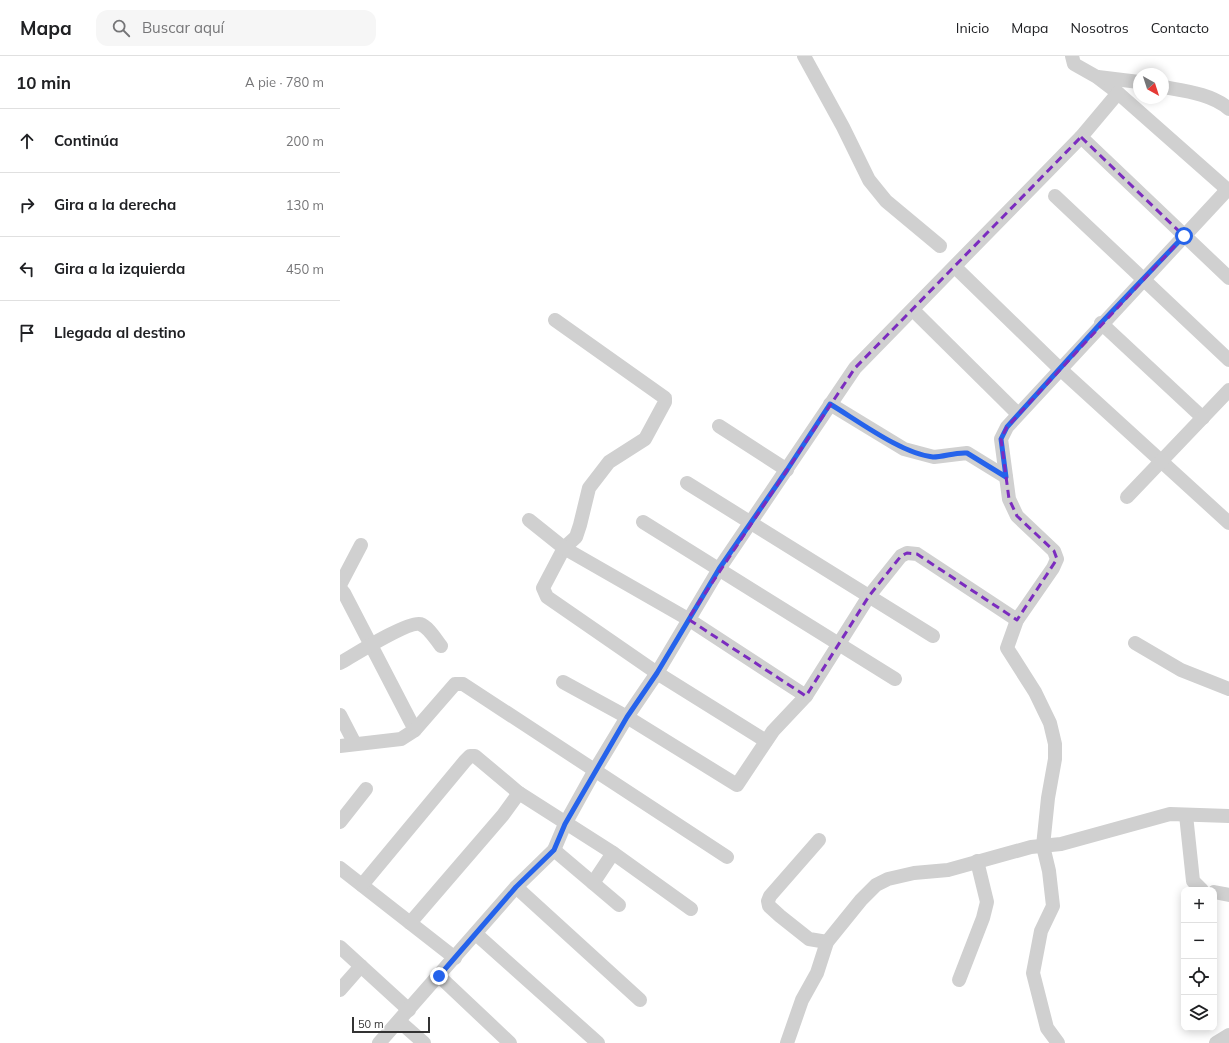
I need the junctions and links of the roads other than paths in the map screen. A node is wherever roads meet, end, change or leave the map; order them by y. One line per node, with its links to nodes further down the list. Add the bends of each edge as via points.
1 (804, 56): 12 (street, via 869,180 886,201)
2 (1072, 56): 3 (street, via 1074,64)
3 (1097, 77): 4 (street); 6 (street)
4 (1133, 81)
5 (1169, 88): 7 (street)
6 (1118, 93): 8 (street); 9 (street)
7 (1227, 103)
8 (1081, 137): 11 (street); 13 (street)
9 (1228, 190): 11 (street)
10 (1055, 196): 15 (street)
11 (1184, 236): 14 (street); 15 (street)
12 (940, 246)
13 (955, 267): 16 (street); 20 (street)
14 (1229, 278)
15 (1144, 279): 18 (street); 19 (street)
16 (913, 310): 22 (street, via 855,368); 23 (street)
17 (555, 320): 36 (street, via 665,398 666,402 645,439 609,462 599,473 587,492 576,537)
18 (1101, 323): 20 (street); 24 (street)
19 (1229, 360)
20 (1059, 368): 23 (street); 26 (street)
21 (1229, 390): 24 (street)
22 (830, 404): 27 (street); 28 (street, via 904,449 934,457 967,453)
23 (1018, 414): 28 (street, via 1001,439)
24 (1203, 418): 26 (street)
25 (718, 426): 27 (street)
26 (1162, 460): 30 (street); 34 (street)
27 (787, 470): 33 (street)
28 (1006, 477): 41 (street, via 1009,499 1017,516 1054,551 1056,559 1053,568)
29 (687, 483): 33 (street)
30 (1127, 497)
31 (529, 520): 36 (street)
32 (643, 522): 37 (street)
33 (751, 523): 37 (street); 39 (street)
34 (1229, 523)
35 (361, 545): 38 (street)
36 (564, 548): 40 (street); 48 (street, via 543,592)
37 (719, 569): 40 (street); 44 (street)
38 (340, 586): 45 (street)
39 (869, 596): 41 (street, via 901,556 907,553 917,554); 42 (street); 44 (street)
40 (688, 619): 48 (street); 52 (street)
41 (1017, 620): 67 (street, via 1007,648 1033,688 1050,723 1055,744)
42 (933, 636)
43 (1135, 643): 51 (street, via 1181,670)
44 (839, 645): 49 (street); 52 (street)
45 (372, 646): 46 (street, via 407,625 420,624); 47 (street); 55 (street)
46 (441, 646)
47 (340, 663)
48 (657, 673): 54 (street); 56 (street)
49 (895, 679)
50 (563, 682): 54 (street)
51 (1229, 689)
52 (806, 696): 56 (street)
53 (340, 715): 57 (street)
54 (627, 717): 56 (street, via 735,785 739,785); 59 (street)
55 (415, 730): 57 (street, via 402,739); 59 (street, via 455,684 463,684)
56 (766, 741)
57 (355, 744): 58 (street)
58 (340, 746)
59 (595, 770): 65 (street); 70 (street)
60 (366, 789): 64 (street)
61 (518, 793): 65 (street); 74 (street, via 475,756 470,756); 81 (street)
62 (1186, 815): 63 (street); 67 (street, via 1170,814 1061,844); 76 (street, via 1192,881)
63 (1229, 816)
64 (340, 822)
65 (565, 824): 68 (street); 69 (street)
66 (819, 840): 83 (street, via 768,901 769,906 809,939)
67 (1043, 846): 71 (street, via 1031,846); 99 (street, via 1053,906 1041,931 1033,973 1047,1028)
68 (554, 850): 73 (street); 75 (street)
69 (613, 854): 73 (street); 80 (street)
70 (727, 857)
71 (977, 861): 83 (street, via 948,870 914,873 888,879 876,885); 88 (street, via 987,902)
72 (340, 868): 74 (street)
73 (593, 884): 79 (street)
74 (362, 886): 81 (street)
75 (516, 887): 82 (street); 90 (street)
76 (1199, 887)
77 (1217, 893): 78 (street)
78 (1229, 895)
79 (619, 905)
80 (691, 909)
81 (410, 923): 85 (street)
82 (476, 934): 85 (street); 97 (street)
83 (827, 942): 98 (street, via 817,973 802,1000)
84 (340, 947): 86 (street)
85 (455, 958): 87 (street)
86 (361, 966): 89 (street); 91 (street)
87 (439, 976): 91 (street); 96 (street)
88 (959, 980)
89 (340, 990)
90 (640, 1000)
91 (409, 1010): 92 (street)
92 (399, 1021): 94 (street); 95 (street)
93 (1229, 1035): 100 (street)
94 (379, 1043)
95 (424, 1043)
96 (510, 1043)
97 (598, 1043)
98 (786, 1043)
99 (1058, 1043)
100 (1216, 1043)

